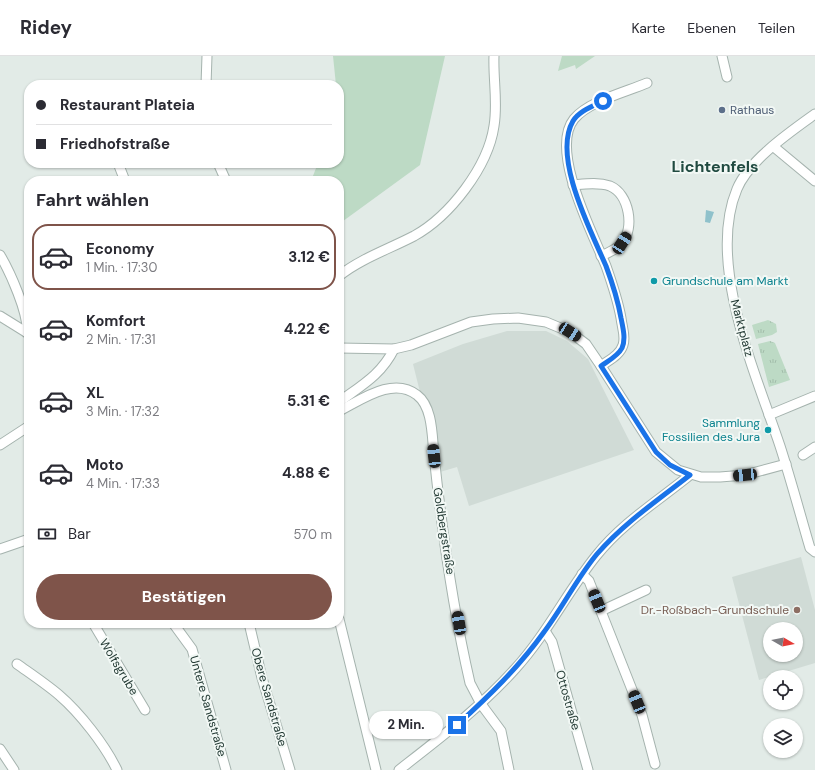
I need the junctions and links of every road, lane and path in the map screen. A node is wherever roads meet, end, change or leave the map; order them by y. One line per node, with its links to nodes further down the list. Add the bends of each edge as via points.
1 (207, 56): 5 (street)
2 (494, 56): 13 (street, via 496,106 490,144 483,161 458,197 440,216 416,235)
3 (722, 56): 4 (street)
4 (726, 77)
5 (206, 80)
6 (647, 83): 10 (street, via 589,107 574,120 566,147)
7 (815, 114): 8 (street)
8 (774, 147): 9 (street); 23 (street, Marktplatz, via 753,165 737,188 726,237 739,322)
9 (815, 181)
10 (573, 185): 12 (street); 12 (street, via 610,186 623,198 630,220 626,236 622,243)
11 (0, 255): 14 (street)
12 (601, 256): 19 (street, via 618,306 624,337 621,350)
13 (344, 273)
14 (24, 312)
15 (0, 316): 16 (street)
16 (24, 331)
17 (344, 348): 18 (street)
18 (394, 349): 19 (street, via 471,322 518,318 546,322 570,332 586,344); 21 (street, via 379,372)
19 (601, 366): 29 (street, via 656,452 670,465)
20 (815, 396): 23 (street)
21 (344, 398)
22 (344, 408): 42 (street, Goldbergstraße, via 388,388 411,391 418,395 424,404 430,425 441,519 467,668 470,683)
23 (769, 414): 28 (street, Marktplatz)
24 (24, 429): 25 (street)
25 (0, 445)
26 (815, 447): 27 (street)
27 (803, 455)
28 (786, 464): 29 (street, via 745,475); 32 (street, Marktplatz, via 810,548)
29 (690, 475): 33 (street, via 611,538)
30 (24, 541): 31 (street)
31 (0, 549)
32 (815, 552)
33 (582, 574): 35 (street, via 589,581); 40 (street)
34 (646, 590): 35 (street)
35 (601, 611): 45 (street, via 642,715)
36 (96, 628): 43 (street, Wolfsgrube)
37 (177, 628): 48 (street, Untere Sandstraße, via 192,649)
38 (250, 628): 49 (street, Obere Sandstraße, via 262,678)
39 (341, 628): 50 (street)
40 (545, 631): 42 (street, via 516,669); 53 (street, Ottostraße, via 552,642)
41 (16, 664): 47 (street, via 64,700 80,716)
42 (481, 704): 51 (street); 52 (street, Goldbergstraße, via 501,731)
43 (145, 710)
44 (0, 749): 46 (street)
45 (655, 764)
46 (14, 770)
47 (117, 770)
48 (226, 770)
49 (290, 770)
50 (376, 770)
51 (399, 770)
52 (509, 770)
53 (588, 770)

